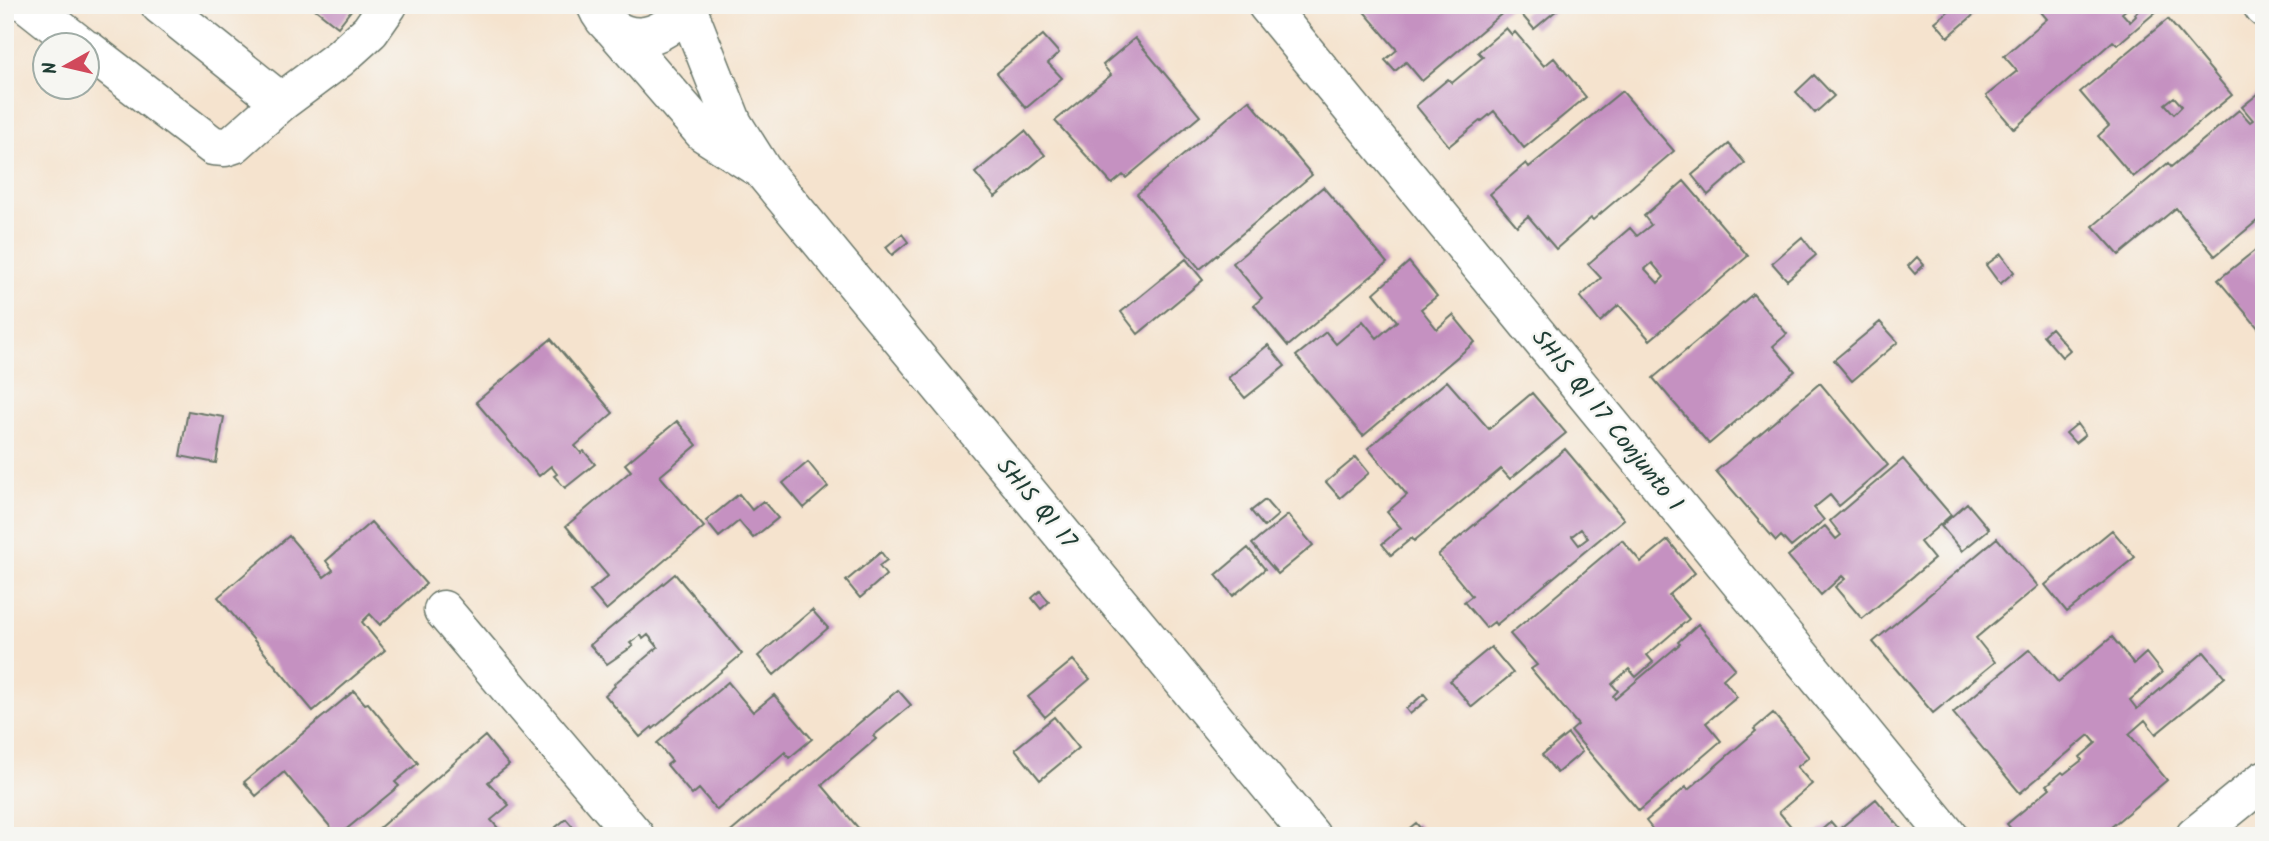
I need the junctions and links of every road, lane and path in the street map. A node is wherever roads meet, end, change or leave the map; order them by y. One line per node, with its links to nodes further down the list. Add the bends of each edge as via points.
1 (29, 5): 7 (street)
2 (160, 5): 9 (street)
3 (388, 5): 9 (street, via 370,31)
4 (685, 5): 6 (street, via 674,22 641,37 627,35); 10 (street, SHIS QI 17, via 733,124)
5 (1267, 5): 15 (street, SHIS QI 17 Conjunto 1)
6 (605, 17): 10 (street, SHIS QI 17, via 704,133)
7 (63, 32)
8 (102, 61): 9 (street, via 212,146 234,144)
9 (281, 102)
10 (762, 170): 14 (street, SHIS QI 17)
11 (443, 610): 13 (street)
12 (2264, 780): 16 (street)
13 (635, 836)
14 (1311, 836)
15 (1948, 836)
16 (2195, 836)

